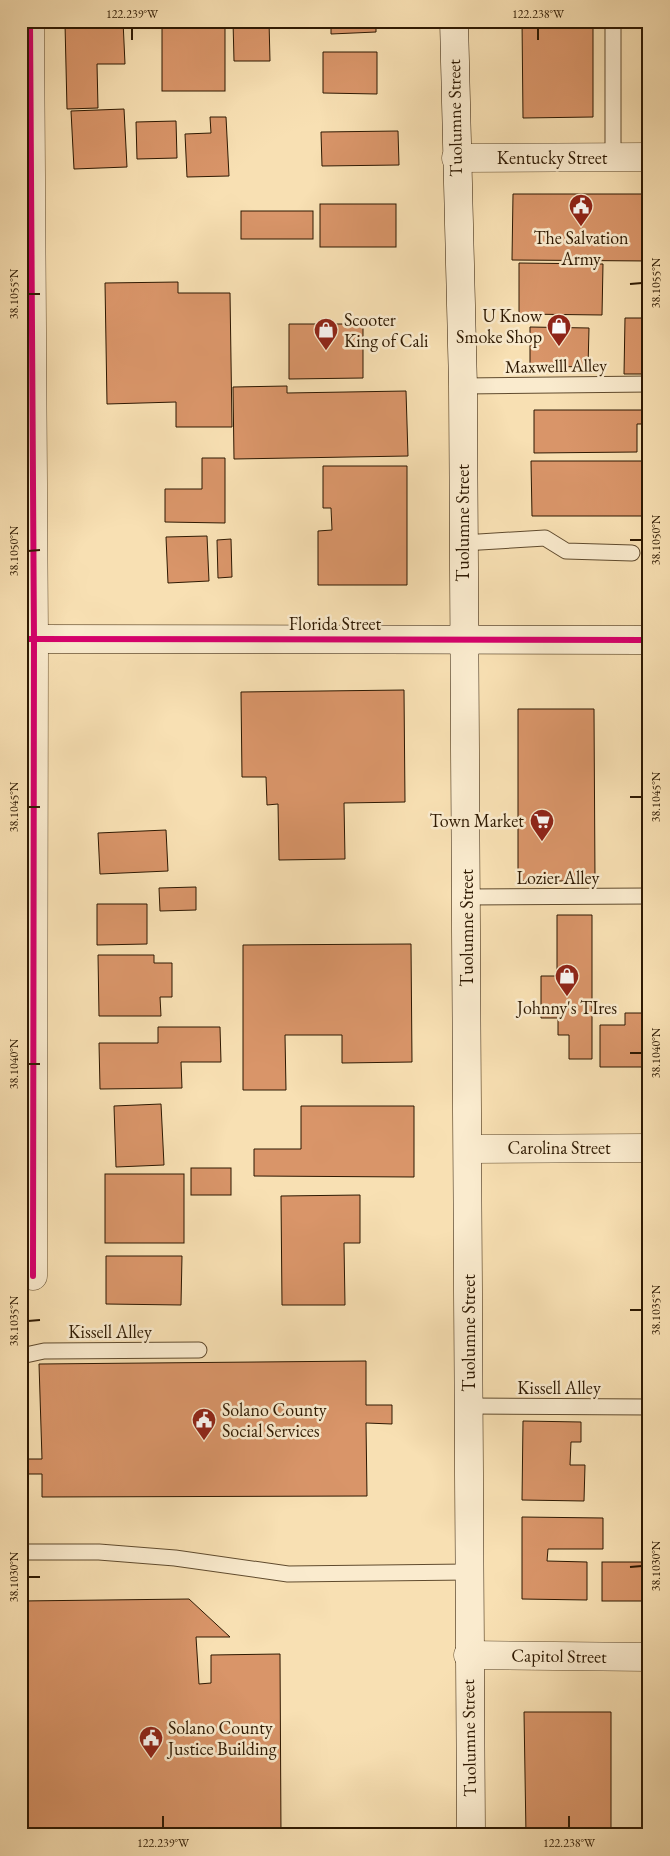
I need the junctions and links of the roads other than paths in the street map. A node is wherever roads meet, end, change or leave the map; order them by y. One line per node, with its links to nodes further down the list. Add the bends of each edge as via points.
1 (30, 21): 11 (street)
2 (454, 21): 4 (street, Tuolumne Street)
3 (613, 21): 5 (lane)
4 (456, 158): 5 (street, Kentucky Street); 8 (street, Tuolumne Street)
5 (613, 158): 6 (street, Kentucky Street)
6 (649, 158)
7 (649, 384): 8 (lane, Maxwelll Alley)
8 (463, 386): 9 (street, Tuolumne Street)
9 (463, 543): 10 (lane, via 545,538 566,550); 12 (street, Tuolumne Street)
10 (632, 553)
11 (27, 639): 12 (street, Florida Street); 18 (street)
12 (464, 640): 13 (street, Florida Street); 15 (street, Tuolumne Street)
13 (649, 640)
14 (649, 896): 15 (lane, Lozier Alley)
15 (467, 897): 17 (street, Tuolumne Street)
16 (649, 1148): 17 (street, Carolina Street)
17 (468, 1149): 21 (street, Tuolumne Street)
18 (33, 1276)
19 (199, 1350): 20 (lane, Kissell Alley, via 44,1351)
20 (21, 1356)
21 (469, 1406): 22 (lane, Kissell Alley); 24 (street, Tuolumne Street)
22 (649, 1406)
23 (21, 1552): 24 (lane, via 99,1552 175,1558 288,1574)
24 (468, 1572): 25 (street, Tuolumne Street)
25 (468, 1655): 26 (street, Capitol Street); 27 (street, Tuolumne Street)
26 (649, 1657)
27 (471, 1835)

